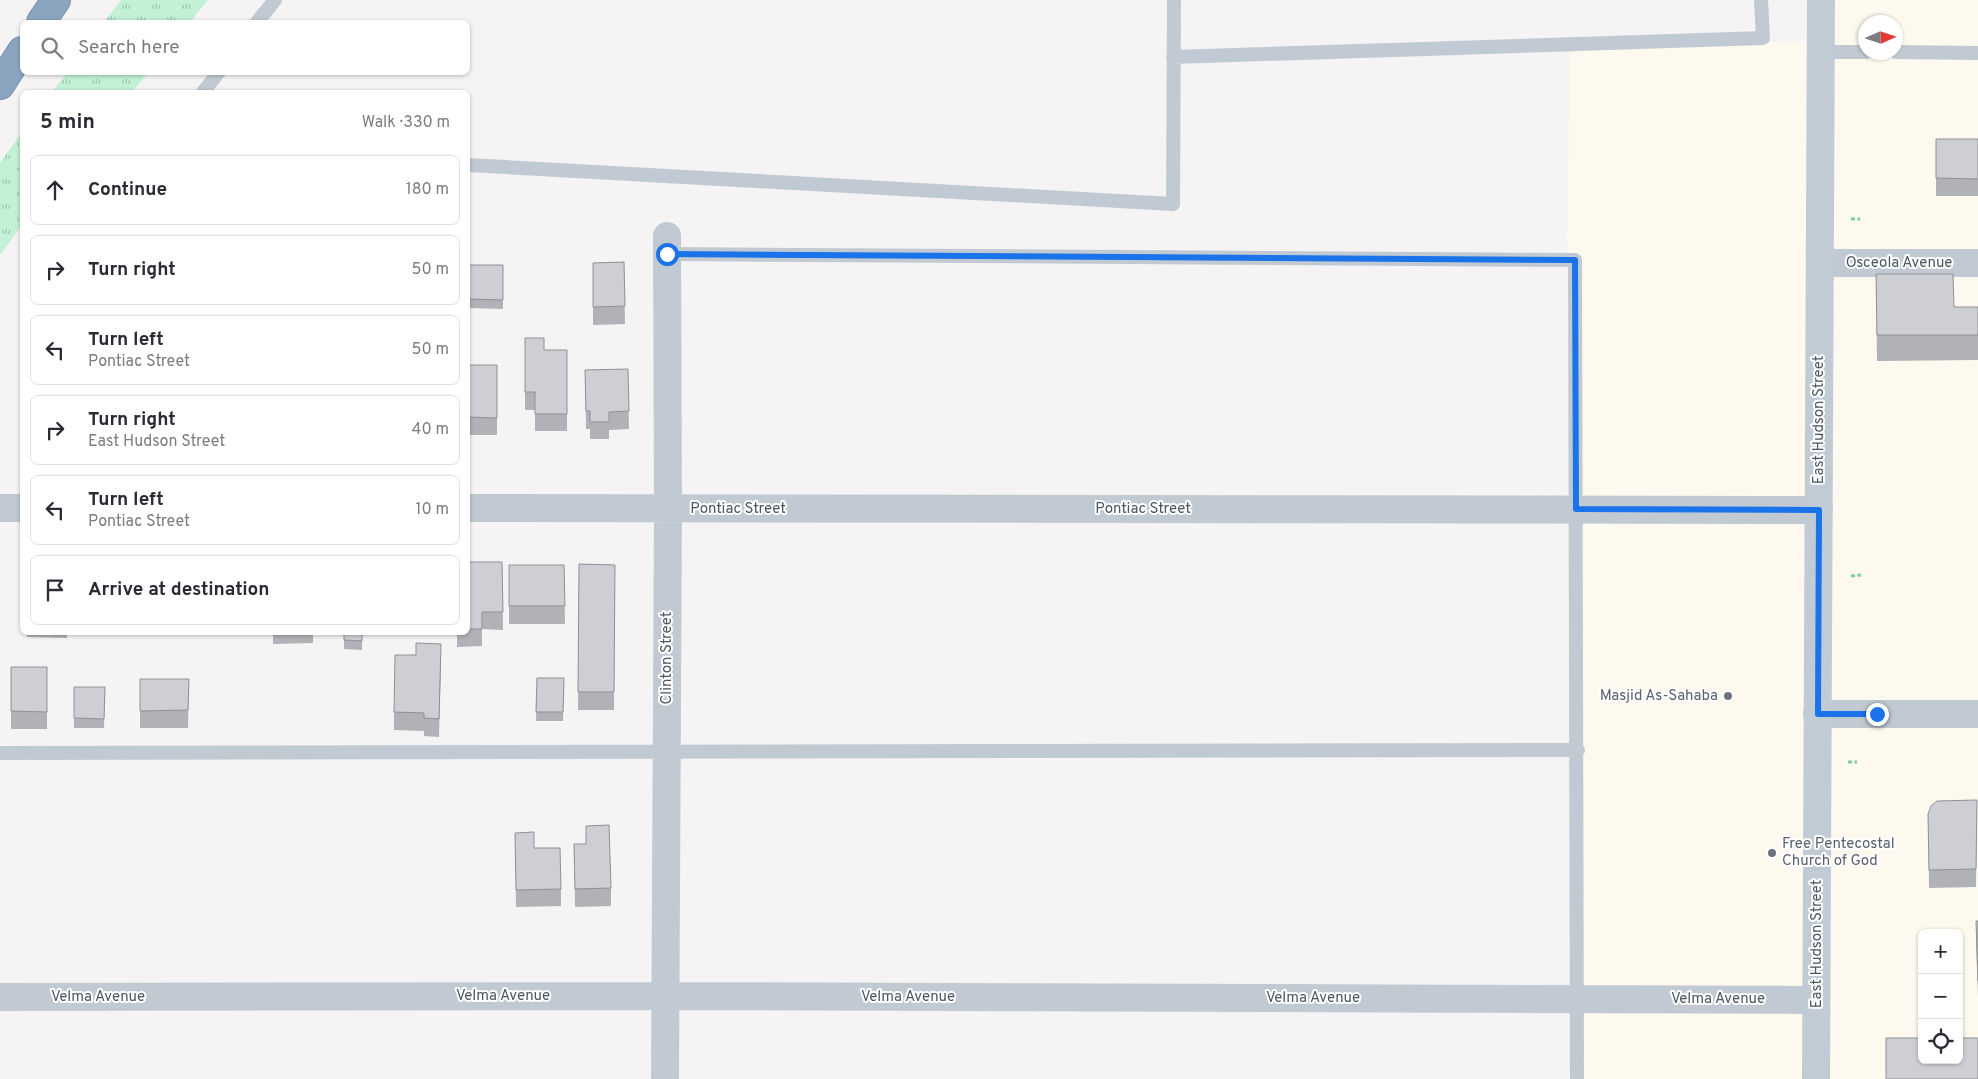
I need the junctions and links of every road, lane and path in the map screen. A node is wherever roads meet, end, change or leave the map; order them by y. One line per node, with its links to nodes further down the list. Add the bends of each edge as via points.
1 (56, 0): 6 (highway)
2 (275, 0): 7 (lane)
3 (1174, 0): 13 (lane)
4 (1761, 0): 13 (lane, via 1763,38)
5 (1821, 0): 8 (main road, East Hudson Street)
6 (42, 20)
7 (259, 20)
8 (1821, 52): 9 (lane); 21 (main road, East Hudson Street)
9 (1858, 52)
10 (1903, 52): 12 (lane)
11 (20, 53): 15 (highway)
12 (1978, 53)
13 (1173, 57): 17 (lane, via 1173,204)
14 (217, 75): 16 (lane)
15 (0, 85)
16 (205, 90)
17 (470, 166)
18 (1860, 218): 19 (path)
19 (1852, 219)
20 (667, 245): 26 (street, Clinton Street); 27 (lane, via 1575,260)
21 (1820, 263): 22 (street, Osceola Avenue); 28 (main road, East Hudson Street)
22 (1978, 263)
23 (0, 508): 24 (street)
24 (20, 508)
25 (470, 508): 26 (street, Pontiac Street)
26 (668, 509): 27 (street, Pontiac Street); 35 (street, Clinton Street)
27 (1576, 509): 28 (street, Pontiac Street); 33 (lane)
28 (1819, 510): 31 (main road, East Hudson Street)
29 (1861, 575): 30 (path)
30 (1851, 576)
31 (1818, 714): 32 (street); 41 (main road, East Hudson Street)
32 (1978, 714)
33 (1578, 750): 35 (lane); 40 (lane)
34 (0, 753): 35 (lane)
35 (667, 753): 38 (street, Clinton Street)
36 (1847, 762): 37 (path)
37 (1857, 762)
38 (666, 996): 39 (street, Velma Avenue); 40 (street, Velma Avenue); 42 (street, Clinton Street)
39 (0, 997)
40 (1578, 999): 41 (street, Velma Avenue); 43 (lane)
41 (1816, 1000): 44 (main road, East Hudson Street)
42 (665, 1079)
43 (1577, 1079)
44 (1816, 1079)

